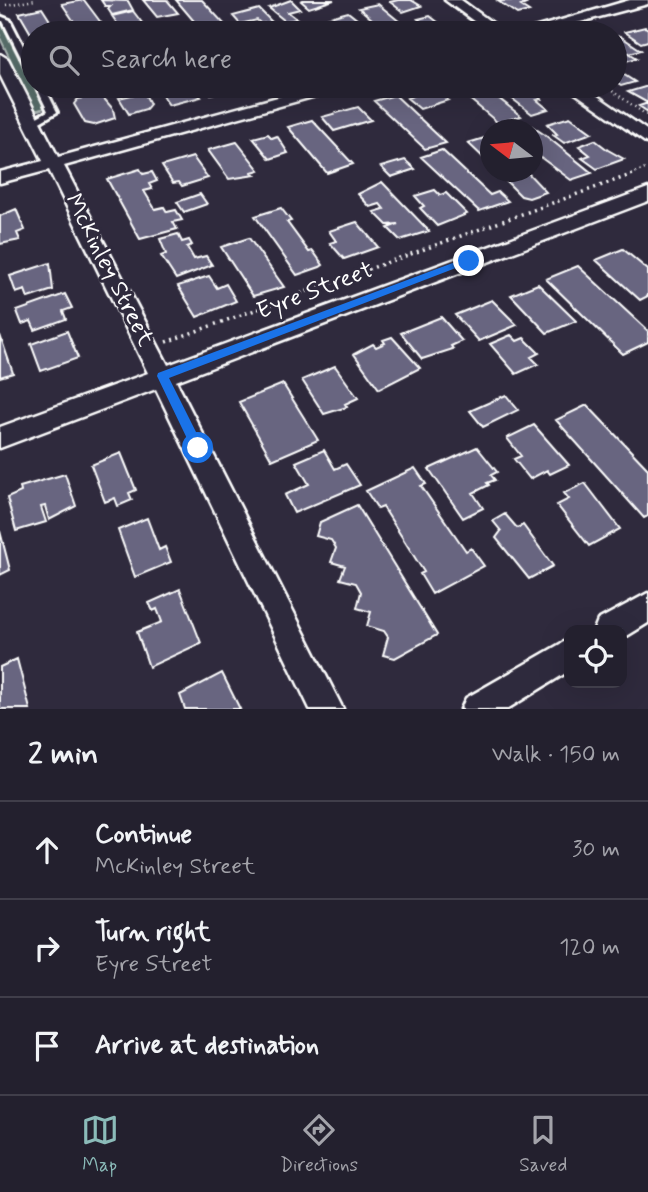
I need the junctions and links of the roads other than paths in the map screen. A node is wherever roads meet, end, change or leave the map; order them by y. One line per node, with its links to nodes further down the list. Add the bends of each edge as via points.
1 (452, 0): 4 (street)
2 (646, 0): 5 (street)
3 (0, 18): 6 (lane, via 6,20)
4 (482, 21)
5 (568, 21)
6 (21, 49)
7 (0, 59): 11 (street, McKinley Street)
8 (46, 98): 11 (lane, via 53,112)
9 (291, 98): 13 (street)
10 (590, 98): 12 (street)
11 (31, 124): 13 (street, McKinley Street)
12 (648, 139)
13 (52, 164): 14 (street); 16 (street, McKinley Street, via 69,189)
14 (0, 178)
15 (648, 194): 16 (street, Eyre Street)
16 (162, 376): 17 (street, Eyre Street); 21 (street, McKinley Street)
17 (0, 438)
18 (648, 607): 19 (street)
19 (617, 625)
20 (564, 657): 22 (street)
21 (327, 709)
22 (477, 709)

